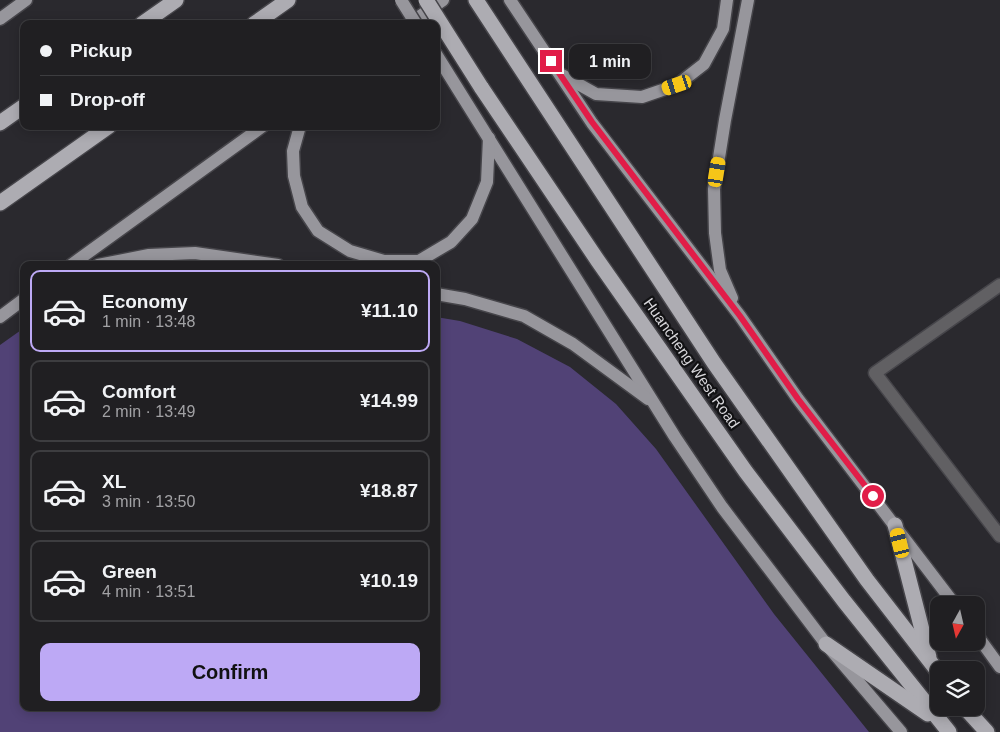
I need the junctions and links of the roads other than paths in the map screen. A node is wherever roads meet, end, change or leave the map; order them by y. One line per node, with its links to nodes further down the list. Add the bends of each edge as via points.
1 (26, 0): 11 (main road)
2 (176, 0): 12 (highway)
3 (288, 0): 13 (highway)
4 (401, 0): 14 (main road, bridge)
5 (426, 0): 16 (highway, Huancheng West Road, bridge)
6 (443, 0): 15 (main road)
7 (476, 0): 46 (highway, Huancheng West Road, via 714,363 867,580)
8 (510, 0): 19 (main road)
9 (727, 0): 19 (main road, via 723,29 704,64 677,85 642,97 596,94)
10 (748, 0): 37 (main road, via 714,189 720,270)
11 (0, 19)
12 (148, 20)
13 (260, 20)
14 (414, 20)
15 (415, 20)
16 (439, 20)
17 (440, 22): 49 (highway, Huancheng West Road, bridge, via 598,261 746,472)
18 (440, 60): 25 (main road)
19 (559, 73): 37 (main road, via 598,130)
20 (20, 109): 21 (highway)
21 (0, 123)
22 (103, 130): 26 (highway)
23 (257, 130): 27 (main road)
24 (299, 130): 31 (main road, via 293,151 294,176 302,206 318,231 350,251)
25 (489, 138): 32 (main road, via 487,182 472,219 451,242); 39 (main road)
26 (0, 203)
27 (76, 261)
28 (118, 261): 29 (main road, via 149,255 195,253)
29 (250, 261)
30 (384, 261): 33 (main road)
31 (384, 261)
32 (419, 261)
33 (419, 261)
34 (1000, 285): 41 (street, via 875,372)
35 (440, 295): 39 (main road, via 524,316 573,344)
36 (20, 302): 38 (main road)
37 (740, 316): 40 (main road, via 798,399)
38 (0, 317)
39 (656, 406): 43 (main road, via 722,507)
40 (895, 525): 42 (main road); 45 (highway)
41 (1000, 536)
42 (947, 596)
43 (826, 644): 49 (highway); 50 (main road)
44 (985, 646): 47 (main road)
45 (933, 661)
46 (930, 662)
47 (1000, 667)
48 (972, 716): 51 (highway)
49 (945, 728)
50 (901, 732)
51 (987, 732)

